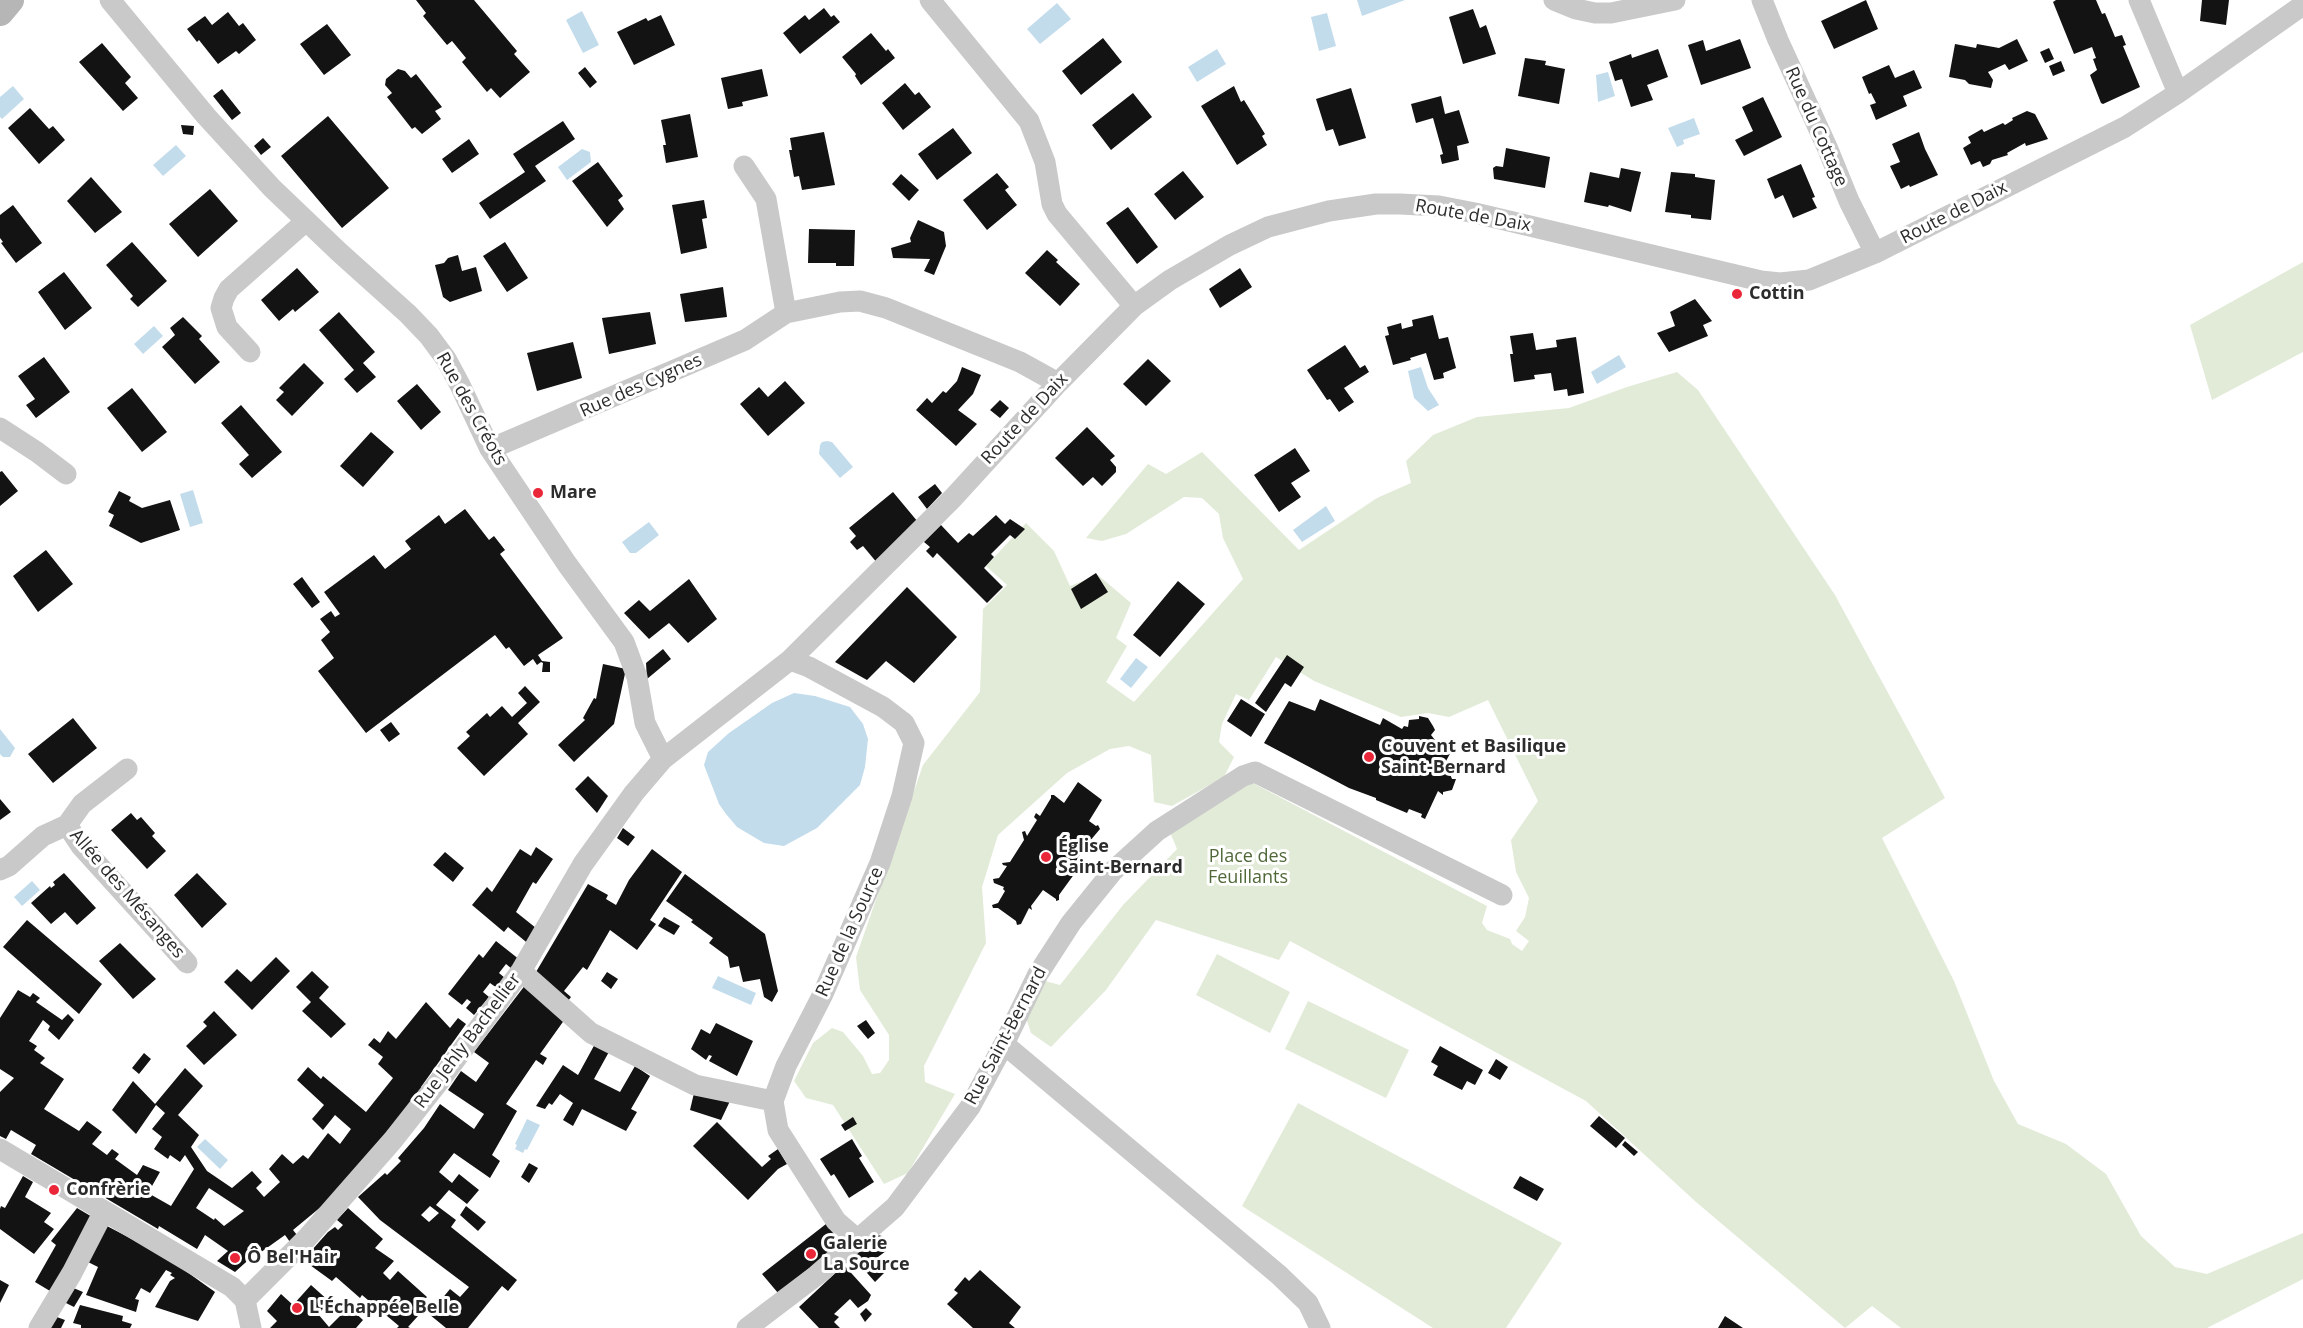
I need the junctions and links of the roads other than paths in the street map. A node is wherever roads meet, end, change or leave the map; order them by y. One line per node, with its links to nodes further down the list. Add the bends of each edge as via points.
1 (10, 0): 9 (street)
2 (110, 0): 12 (street, Rue des Créots, via 206,116)
3 (930, 0): 14 (street, via 1029,121 1045,162 1057,214)
4 (1554, 0): 5 (street, via 1576,9 1611,13)
5 (1675, 0)
6 (1762, 0): 13 (street, Rue du Cottage)
7 (2139, 0): 10 (street)
8 (2303, 5): 10 (street, Route de Daix)
9 (0, 12)
10 (2178, 93): 13 (street, Route de Daix, via 2125,128)
11 (744, 166): 15 (street, via 766,199)
12 (306, 221): 16 (street, via 229,289 224,298 221,308 227,327); 19 (street, Rue des Créots, via 429,336 446,359)
13 (1875, 253): 14 (street, Route de Daix, via 1809,280 1780,283 1439,206 1376,204 1308,215 1268,227 1194,265)
14 (1134, 306): 17 (street, Route de Daix)
15 (786, 313): 17 (street, Rue des Cygnes, via 840,302 874,303 1020,362); 19 (street, Rue des Cygnes, via 745,340)
16 (250, 352)
17 (1058, 383): 21 (street, Route de Daix, via 953,498)
18 (0, 428): 20 (street)
19 (490, 449): 22 (street, Rue des Créots, via 624,642 637,677 645,723)
20 (66, 474)
21 (790, 660): 22 (street, Route de Daix); 30 (street, Rue de la Source, via 883,707 904,723 914,743 880,863)
22 (663, 759): 28 (street, Rue Jehly Bachellier, via 583,864)
23 (127, 769): 24 (street, Allée des Mésanges, via 82,804)
24 (67, 825): 25 (street, Allée des Mésanges, via 43,836); 27 (street, Allée des Mésanges, via 81,846)
25 (0, 870)
26 (1502, 895): 29 (street, Rue Saint-Bernard, via 1254,772 1157,831 1113,871 1071,923 1038,974)
27 (187, 963)
28 (521, 971): 30 (street, via 591,1033 695,1084); 34 (street, Rue Jehly Bachellier, via 393,1140 307,1238)
29 (1004, 1044): 33 (street, Rue Saint-Bernard, via 970,1107 935,1154 895,1207); 38 (street, via 1279,1275 1308,1303)
30 (772, 1101): 33 (street, via 778,1130 836,1221)
31 (0, 1149): 32 (street)
32 (104, 1211): 34 (street, via 232,1287); 35 (street)
33 (858, 1240): 37 (street, Rue Saint-Bernard)
34 (244, 1300): 36 (street)
35 (39, 1328)
36 (250, 1328)
37 (747, 1328)
38 (1320, 1328)

